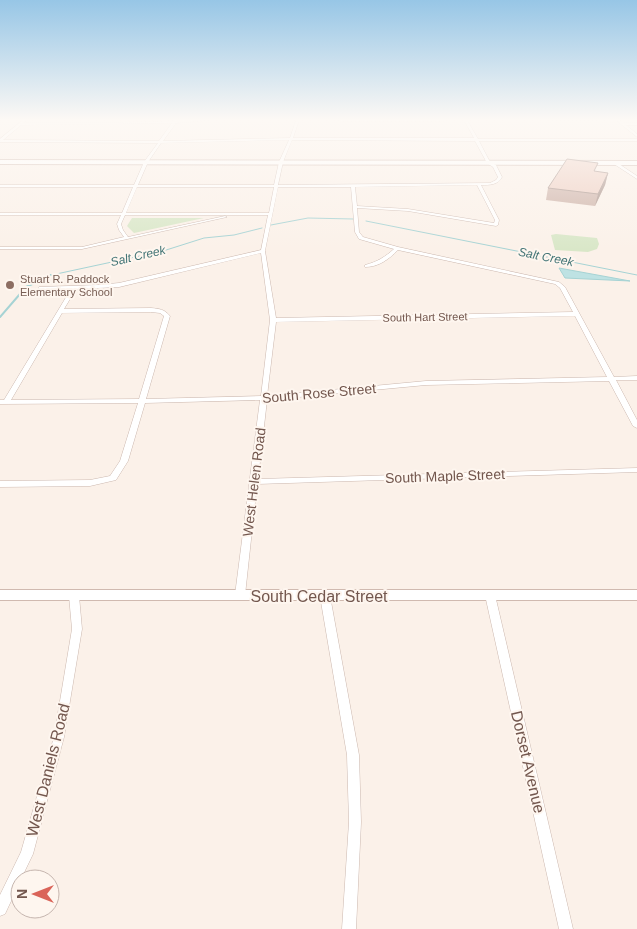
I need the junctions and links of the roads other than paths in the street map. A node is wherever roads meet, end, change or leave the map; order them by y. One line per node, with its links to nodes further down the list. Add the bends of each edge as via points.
1 (145, 163): 8 (street)
2 (281, 163): 9 (street, West Helen Road)
3 (489, 163): 6 (street, via 500,177 498,181)
4 (615, 163): 5 (street)
5 (637, 178)
6 (479, 185): 10 (street); 11 (street, via 497,220 496,225 408,210)
7 (0, 186): 8 (street)
8 (135, 186): 9 (street); 13 (street)
9 (277, 186): 10 (street); 15 (street, West Helen Road)
10 (353, 186): 11 (street)
11 (356, 207): 18 (street, via 357,232 361,238)
12 (0, 214): 13 (street)
13 (125, 214): 14 (street); 16 (street, via 119,227)
14 (233, 214): 15 (street); 16 (street)
15 (269, 214): 19 (street, West Helen Road)
16 (127, 238): 17 (street, via 82,248)
17 (0, 248)
18 (397, 248): 20 (street, via 386,259); 24 (street, via 557,283)
19 (262, 251): 22 (street, via 119,285); 25 (street, West Helen Road)
20 (368, 266)
21 (41, 288): 22 (street)
22 (74, 288): 23 (street)
23 (61, 311): 29 (street, via 162,311 167,316); 30 (street)
24 (577, 314): 25 (street, South Hart Street); 26 (street)
25 (272, 320): 28 (street, West Helen Road)
26 (610, 378): 27 (street, South Rose Street); 28 (street, South Rose Street, via 426,383); 31 (street)
27 (637, 378)
28 (265, 398): 29 (street, South Rose Street); 33 (street, West Helen Road)
29 (142, 401): 30 (street, South Rose Street); 34 (street, via 124,461 112,478 90,484)
30 (3, 402)
31 (637, 426)
32 (637, 470): 33 (street, South Maple Street)
33 (253, 482): 36 (street, West Helen Road)
34 (0, 484)
35 (0, 595): 39 (main road, South Cedar Street)
36 (240, 595): 39 (main road, South Cedar Street); 40 (main road, South Cedar Street)
37 (490, 595): 38 (main road, South Cedar Street); 40 (main road, South Cedar Street); 43 (street, Dorset Avenue)
38 (637, 595)
39 (74, 596): 41 (street, West Daniels Road, via 77,630 59,737 27,854)
40 (325, 596): 42 (street, via 353,755 355,822)
41 (0, 909)
42 (349, 929)
43 (566, 929)

